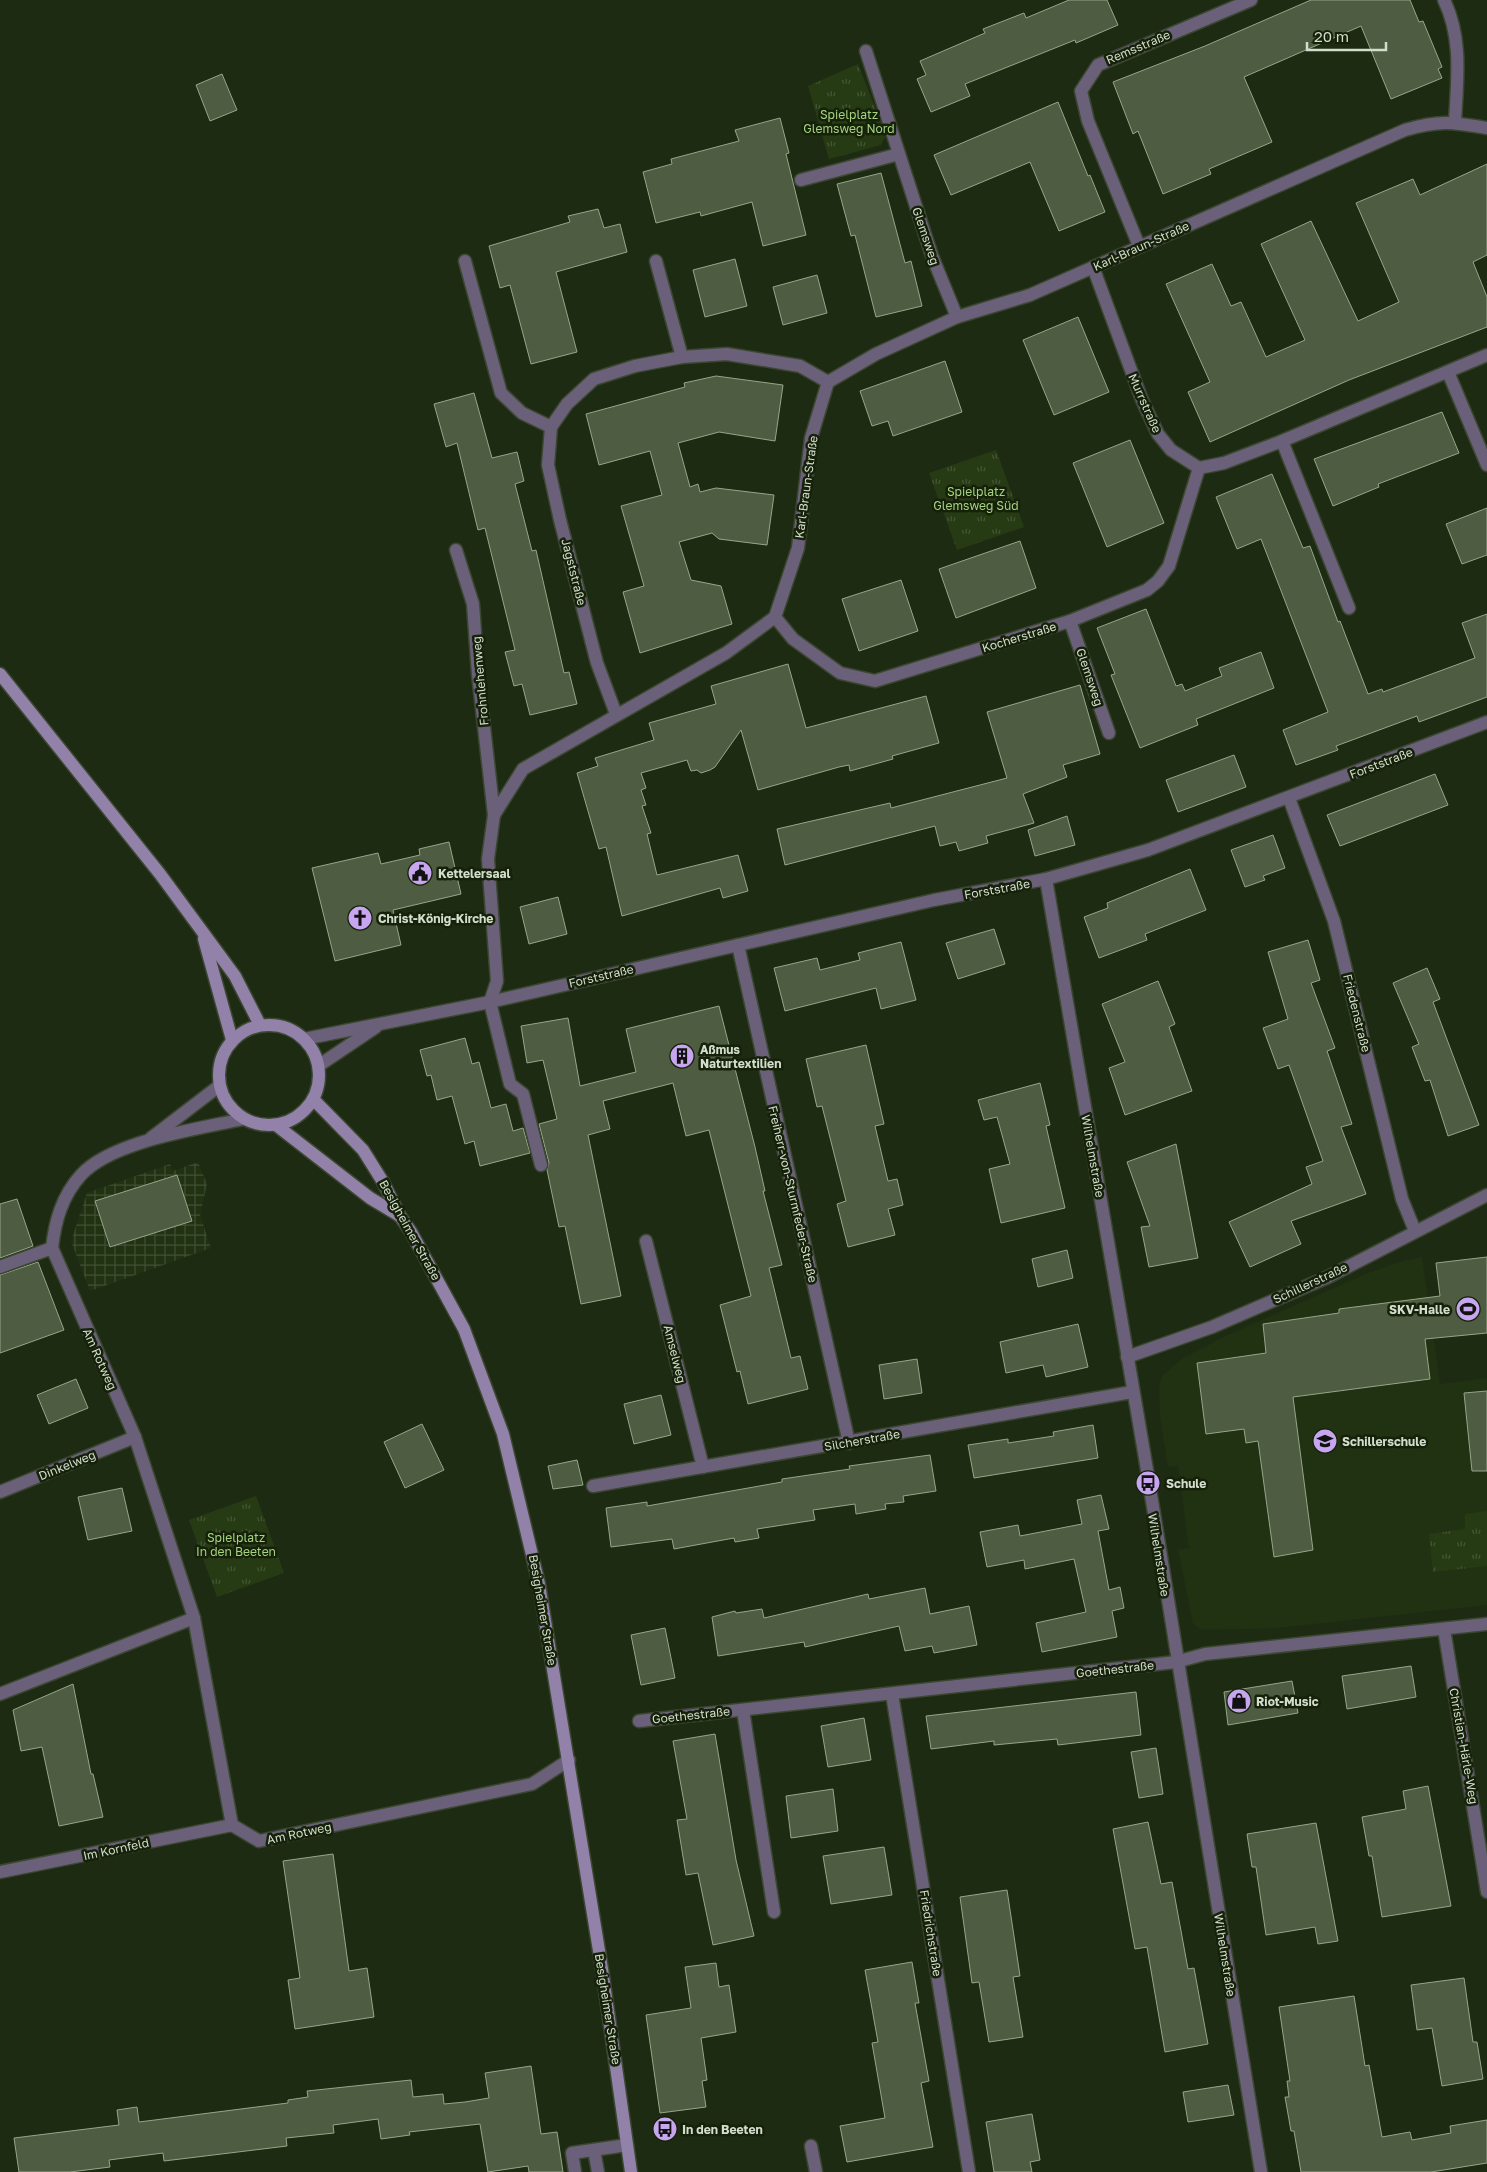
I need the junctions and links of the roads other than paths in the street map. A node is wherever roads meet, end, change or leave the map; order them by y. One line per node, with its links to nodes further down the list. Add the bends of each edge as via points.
1 (1251, 0): 8 (street, Remsstraße, via 1098,65 1081,91 1088,121)
2 (1444, 0): 4 (street, via 1450,11 1459,53)
3 (866, 51): 6 (street, Glemsweg)
4 (1455, 122): 5 (street, Karl-Braun-Straße); 8 (street, Karl-Braun-Straße, via 1432,122 1405,130)
5 (1487, 128)
6 (899, 154): 7 (street); 12 (street, Glemsweg, via 932,256)
7 (801, 180)
8 (1140, 246): 11 (street, Karl-Braun-Straße)
9 (465, 261): 17 (street, via 501,393 522,413)
10 (656, 261): 14 (street)
11 (1093, 267): 12 (street, Karl-Braun-Straße, via 1030,295); 20 (street, Murrstraße, via 1142,400 1158,434 1171,450)
12 (957, 317): 16 (street, Karl-Braun-Straße, via 876,354)
13 (1487, 355): 15 (street)
14 (682, 357): 16 (street, via 728,354 800,366); 17 (street, via 635,366 594,379 567,404)
15 (1448, 372): 18 (street); 19 (street)
16 (828, 382): 23 (street, Karl-Braun-Straße, via 811,438 798,548)
17 (551, 427): 26 (street, Jagststraße, via 548,465 556,502 597,663)
18 (1282, 441): 20 (street, via 1224,463); 22 (street)
19 (1487, 465)
20 (1199, 468): 24 (street, Kocherstraße, via 1169,566 1158,581 1147,590)
21 (456, 550): 30 (street, Frohnlehenweg, via 473,604)
22 (1349, 608)
23 (775, 617): 24 (street, Kocherstraße, via 793,639 840,672 875,680); 26 (street, via 726,653)
24 (1070, 621): 28 (street, Glemsweg)
25 (0, 674): 32 (main road, via 160,874)
26 (616, 714): 30 (street, via 523,769)
27 (1487, 722): 29 (street, Forststraße)
28 (1109, 733)
29 (1289, 798): 31 (street, Forststraße, via 1148,850); 48 (street, Friedenstraße, via 1334,921 1402,1199)
30 (494, 815): 34 (street, via 488,860 497,981)
31 (1046, 880): 33 (street, Forststraße, via 934,900); 52 (street, Wilhelmstraße)
32 (202, 932): 36 (main road, via 235,976); 38 (main road)
33 (738, 945): 34 (street, Forststraße); 55 (street, Freiherr-von-Sturmfeder-Straße)
34 (490, 1002): 35 (street, Forststraße); 45 (street, via 510,1084 523,1094)
35 (382, 1023): 37 (street, Forststraße); 39 (street, Forststraße)
36 (260, 1025): 37 (main road, via 284,1027); 38 (main road)
37 (304, 1039): 39 (main road)
38 (232, 1040): 40 (main road, via 220,1062)
39 (318, 1066): 41 (main road, via 319,1077)
40 (219, 1086): 42 (main road, via 228,1105); 44 (street)
41 (313, 1099): 43 (main road, via 304,1111); 47 (main road, Besigheimer Straße, via 363,1150)
42 (243, 1119): 43 (main road, via 259,1125); 44 (street)
43 (276, 1125): 47 (main road, via 370,1198)
44 (147, 1141): 50 (street, via 113,1154 83,1173 62,1204 54,1227)
45 (541, 1165)
46 (1487, 1194): 48 (street, Schillerstraße)
47 (400, 1216): 67 (main road, Besigheimer Straße, via 464,1329 503,1434 540,1584)
48 (1415, 1231): 52 (street, Schillerstraße, via 1328,1277 1212,1327)
49 (646, 1241): 56 (street, Amselweg)
50 (52, 1248): 51 (street); 54 (street, Am Rotweg)
51 (0, 1267)
52 (1127, 1357): 53 (street, Wilhelmstraße)
53 (1132, 1392): 55 (street, Silcherstraße); 62 (street, Wilhelmstraße)
54 (135, 1437): 58 (street, Dinkelweg); 59 (street, Am Rotweg)
55 (849, 1443): 56 (street, Silcherstraße)
56 (703, 1466): 57 (street, Silcherstraße)
57 (593, 1486)
58 (0, 1492)
59 (194, 1618): 63 (street); 68 (street, Am Rotweg)
60 (1487, 1624): 61 (street, Goethestraße)
61 (1444, 1629): 62 (street, Goethestraße, via 1205,1654); 70 (street, Christian-Härle-Weg)
62 (1176, 1662): 64 (street, Goethestraße); 80 (street, Wilhelmstraße)
63 (0, 1694)
64 (892, 1694): 65 (street, Goethestraße); 79 (street, Friedrichstraße)
65 (743, 1710): 66 (street, Goethestraße); 71 (street, Goethestraße)
66 (639, 1721)
67 (569, 1760): 68 (street, Am Rotweg, via 532,1784 259,1841); 72 (main road, Besigheimer Straße)
68 (232, 1825): 69 (street, Im Kornfeld)
69 (0, 1872)
70 (1487, 1892)
71 (774, 1912)
72 (627, 2145): 74 (street); 77 (main road, Besigheimer Straße)
73 (811, 2146): 78 (street)
74 (594, 2150): 75 (street, via 572,2153); 76 (street)
75 (575, 2172)
76 (598, 2172)
77 (631, 2172)
78 (816, 2172)
79 (970, 2172)
80 (1261, 2172)

